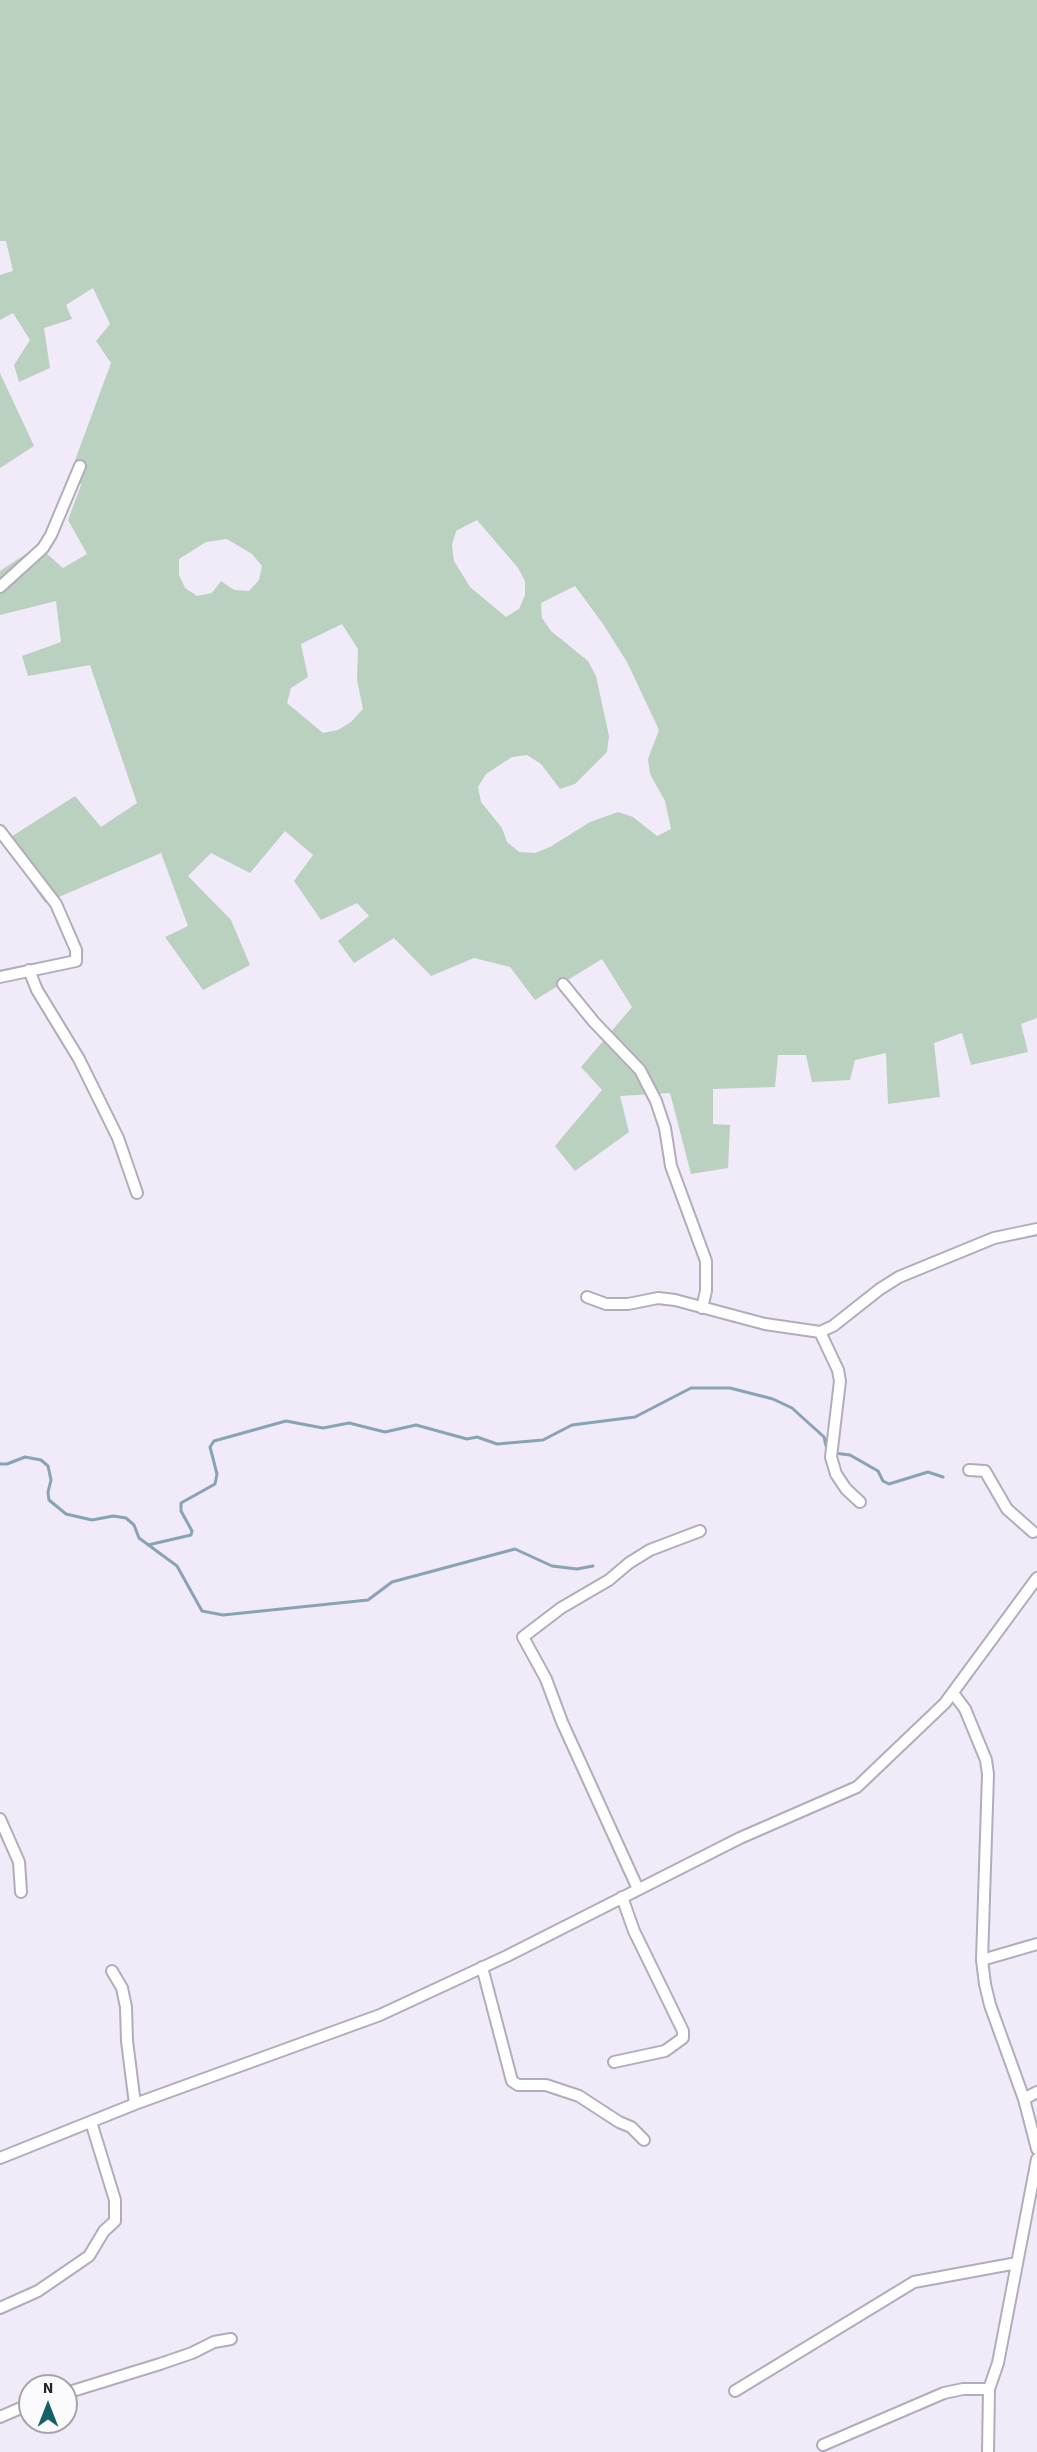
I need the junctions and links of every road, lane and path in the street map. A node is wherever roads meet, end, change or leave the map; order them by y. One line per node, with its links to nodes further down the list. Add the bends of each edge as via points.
1 (80, 466): 2 (street, via 43,548)
2 (0, 587)
3 (0, 831): 4 (street, via 56,904 76,950 76,961)
4 (29, 970): 5 (street); 7 (street, via 118,1138)
5 (0, 977)
6 (563, 984): 10 (street, via 640,1070 656,1101 671,1166 706,1261)
7 (137, 1193)
8 (1037, 1229): 11 (street, via 994,1238 899,1277)
9 (587, 1298): 10 (street, via 606,1304 667,1299)
10 (702, 1308): 11 (street, via 765,1324)
11 (820, 1332): 13 (street, via 840,1381 831,1457 836,1474)
12 (969, 1470): 15 (street, via 987,1473 1007,1509)
13 (860, 1502)
14 (700, 1531): 19 (street, via 650,1550 523,1637 546,1679)
15 (1036, 1533)
16 (1037, 1578): 17 (street)
17 (953, 1693): 19 (street, via 857,1787); 23 (street, via 965,1709 988,1774)
18 (0, 1819): 20 (street, via 19,1862)
19 (638, 1888): 21 (street)
20 (21, 1892)
21 (622, 1897): 24 (street); 26 (street, via 683,2038 665,2051)
22 (1037, 1944): 23 (street)
23 (982, 1960): 28 (street, via 990,2005)
24 (482, 1967): 29 (street, via 380,2015); 31 (street, via 512,2081 518,2085 546,2085 579,2096 631,2127)
25 (112, 1971): 29 (street, via 122,1988 126,2007)
26 (614, 2062)
27 (1037, 2092): 28 (street)
28 (1024, 2099): 32 (street)
29 (135, 2104): 30 (street)
30 (91, 2122): 33 (street); 36 (street, via 115,2200 115,2221 89,2256 38,2291)
31 (644, 2140)
32 (1036, 2142)
33 (0, 2158)
34 (1037, 2159): 35 (street)
35 (1017, 2263): 39 (street, via 998,2363); 40 (street, via 914,2282)
36 (0, 2308)
37 (231, 2339): 38 (street)
38 (78, 2389)
39 (989, 2389): 43 (street, via 944,2393); 44 (street)
40 (735, 2391)
41 (18, 2409): 42 (street)
42 (0, 2417)
43 (824, 2445)
44 (988, 2452)

